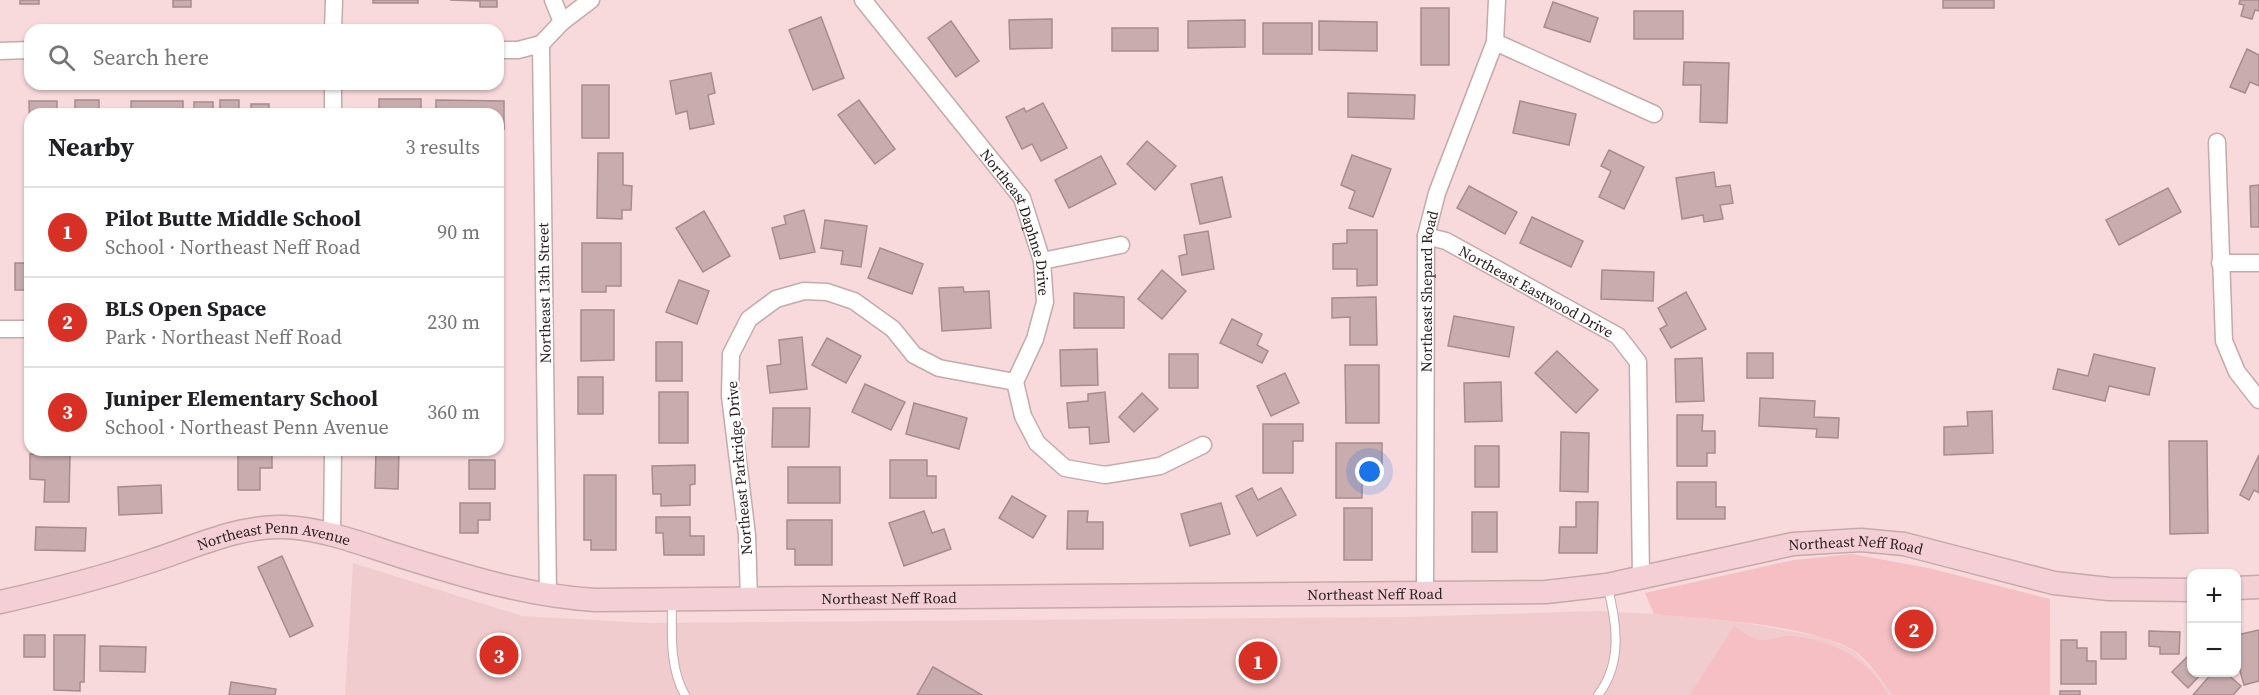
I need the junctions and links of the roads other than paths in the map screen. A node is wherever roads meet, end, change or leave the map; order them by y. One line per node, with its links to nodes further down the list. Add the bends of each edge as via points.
1 (334, 0): 7 (street)
2 (553, 0): 6 (street)
3 (591, 0): 6 (street)
4 (863, 0): 19 (street, Northeast Daphne Drive, via 1022,198)
5 (1497, 0): 8 (street, Northeast Shepard Road)
6 (562, 22): 9 (street)
7 (333, 24)
8 (1496, 42): 15 (street); 17 (street, Northeast Shepard Road, via 1437,193)
9 (541, 44): 11 (street); 35 (street, Northeast 13th Street)
10 (24, 50): 12 (street)
11 (504, 50)
12 (0, 51)
13 (333, 90): 14 (street)
14 (333, 108)
15 (1654, 114)
16 (2217, 142): 20 (street)
17 (1426, 236): 29 (street, Northeast Eastwood Drive, via 1446,241 1618,336 1638,362); 34 (street, Northeast Shepard Road)
18 (1121, 244): 19 (street)
19 (1042, 261): 24 (street, Northeast Daphne Drive, via 1045,302 1035,339)
20 (2220, 263): 21 (street); 25 (street, via 2224,341 2237,372)
21 (2259, 263)
22 (0, 329): 23 (street)
23 (24, 329)
24 (1015, 382): 26 (street, via 1023,416 1037,443 1065,468 1106,475 1160,466); 37 (street, Northeast Parkridge Drive, via 939,368 915,355 893,328 854,301 827,292 804,291 776,299 749,319 731,354 730,396 747,535)
25 (2259, 400)
26 (1203, 445)
27 (333, 456): 28 (street)
28 (332, 534): 35 (main road, Northeast Penn Avenue, via 494,585); 38 (main road, Northeast Penn Avenue, via 294,528 255,529 80,584)
29 (1641, 578): 30 (main road, Northeast Neff Road); 33 (main road, Northeast Neff Road, via 1793,544 1861,540 1904,544 2054,583 2109,589)
30 (1607, 585): 34 (main road, Northeast Neff Road, via 1546,592); 40 (lane, via 1615,629 1615,660)
31 (2259, 587): 32 (main road)
32 (2241, 588)
33 (2187, 590)
34 (1425, 595): 37 (main road, Northeast Neff Road)
35 (548, 596): 36 (main road, Northeast Neff Road)
36 (672, 599): 37 (main road, Northeast Neff Road); 39 (lane, via 672,655)
37 (749, 599)
38 (0, 602)
39 (685, 695)
40 (1598, 695)

